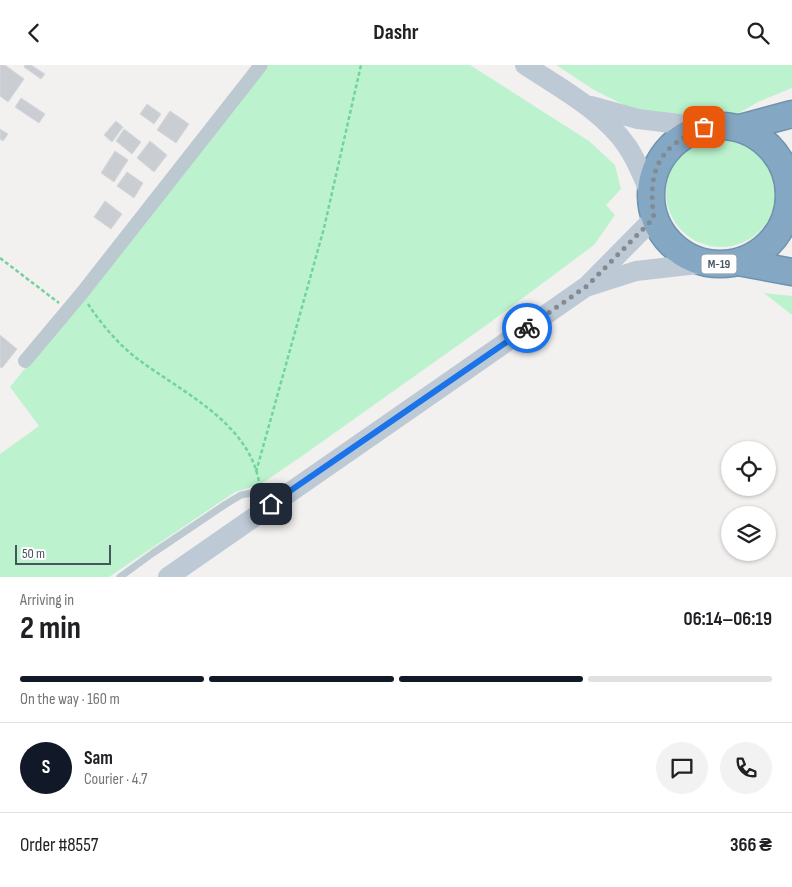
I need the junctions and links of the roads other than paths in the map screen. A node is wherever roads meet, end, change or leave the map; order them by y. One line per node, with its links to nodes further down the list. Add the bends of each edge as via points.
1 (261, 65): 14 (street)
2 (525, 65): 3 (main road)
3 (581, 102): 5 (main road, М-19, via 628,117); 8 (main road, М-19, via 627,146)
4 (792, 114): 6 (highway, М-19)
5 (704, 127): 6 (highway, М-19); 8 (highway, М-19, via 683,136 666,152 655,172)
6 (740, 128): 7 (highway, М-19, via 758,136 772,149)
7 (790, 180): 9 (highway, М-19)
8 (652, 206): 11 (highway, М-19, via 666,239 684,254); 13 (main road)
9 (790, 214): 10 (highway, М-19, via 770,243 756,255)
10 (738, 262): 11 (highway, М-19); 12 (highway, М-19)
11 (706, 263): 13 (main road, via 636,271)
12 (792, 272)
13 (587, 286): 15 (main road)
14 (25, 361)
15 (266, 497): 16 (lane, via 241,495); 17 (main road)
16 (120, 577)
17 (168, 577)

